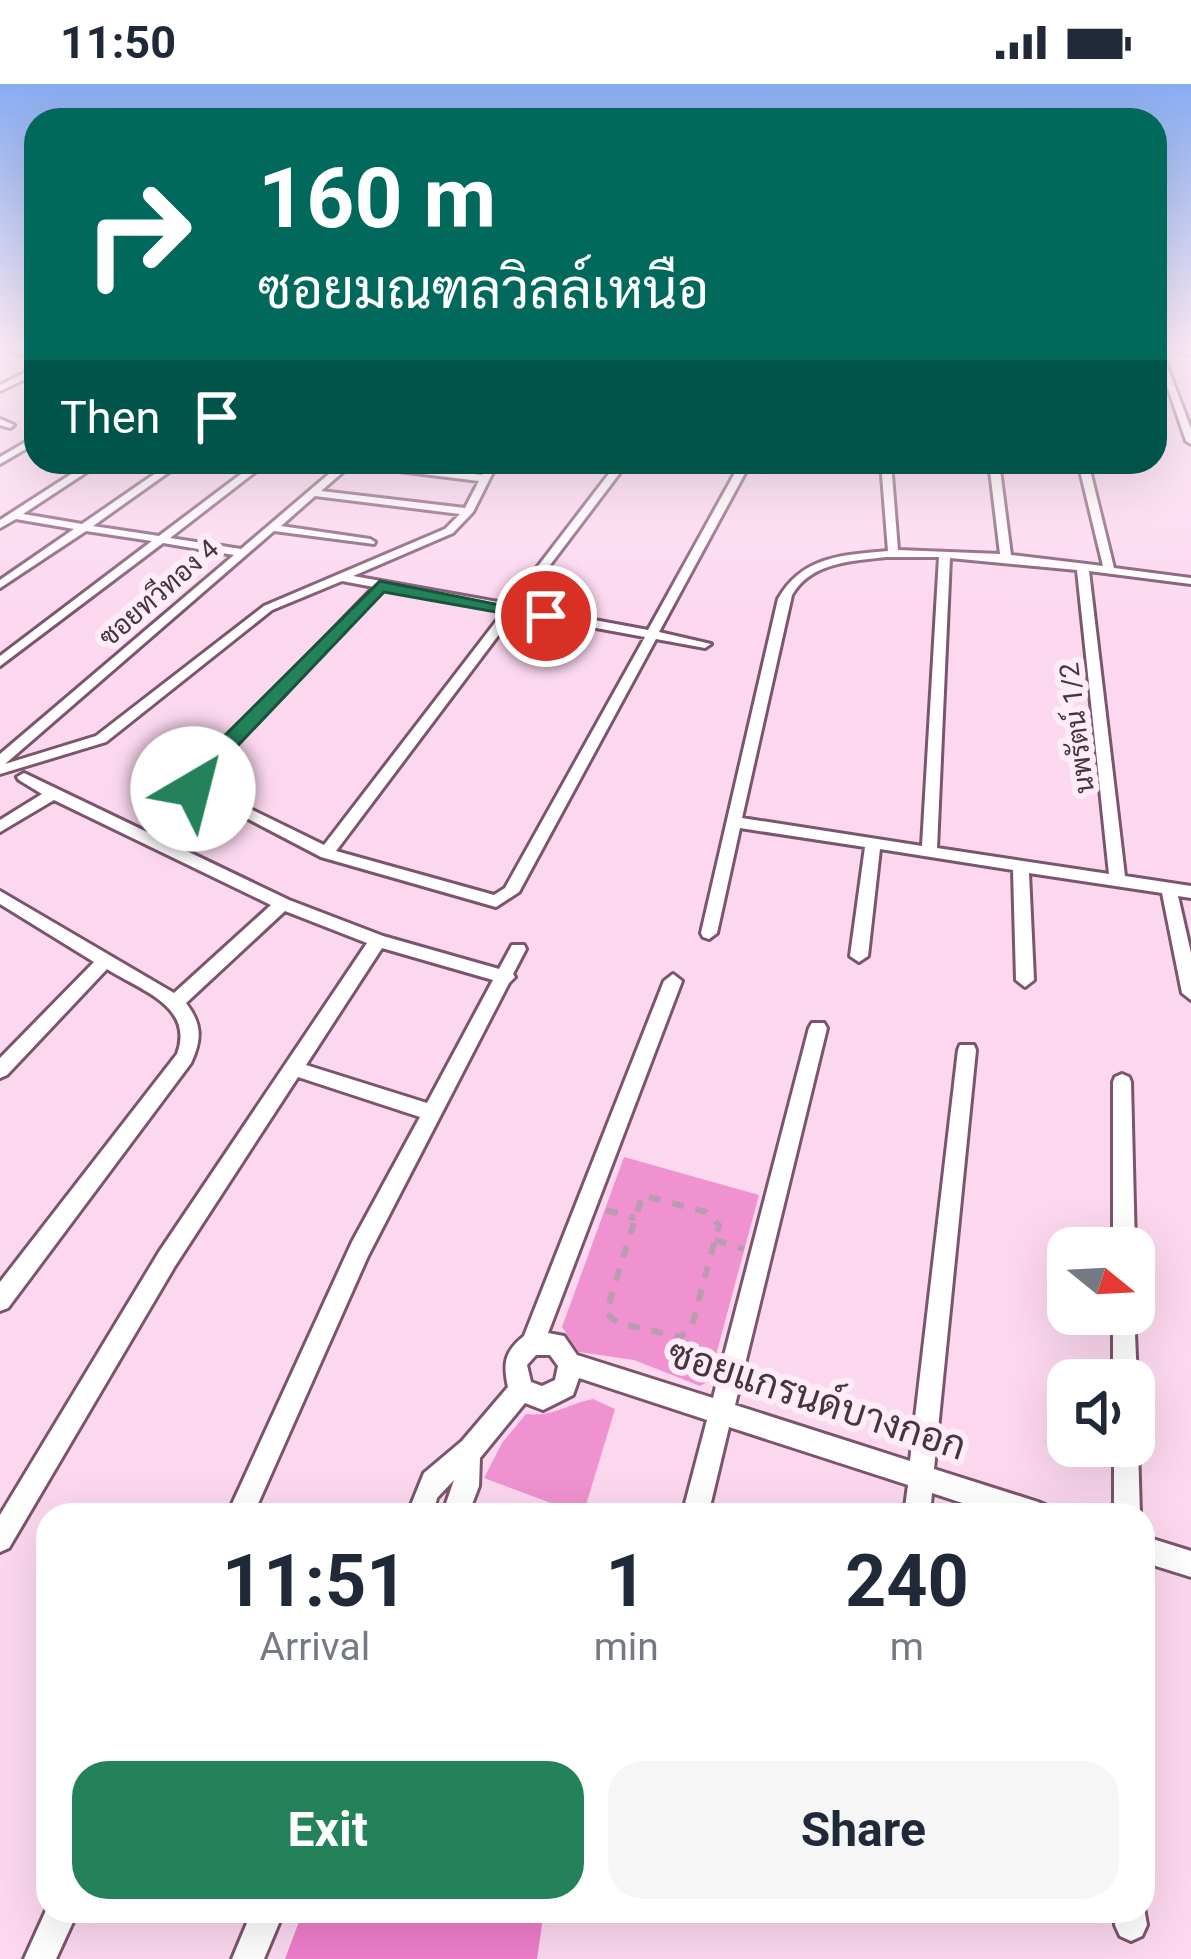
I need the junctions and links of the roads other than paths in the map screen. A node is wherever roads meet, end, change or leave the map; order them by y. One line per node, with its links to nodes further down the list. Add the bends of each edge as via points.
1 (79, 474): 15 (street)
2 (161, 474): 17 (street)
3 (246, 474): 19 (street)
4 (336, 474): 13 (street, ซอยทวีทอง 4)
5 (448, 474): 12 (street)
6 (484, 474): 12 (street)
7 (614, 474): 31 (street)
8 (739, 474): 32 (street)
9 (887, 474): 21 (street)
10 (995, 474): 24 (street)
11 (1085, 474): 26 (street)
12 (481, 478): 14 (street)
13 (313, 494): 14 (street); 18 (street, ซอยทวีทอง 4)
14 (468, 512): 27 (street, via 449,531)
15 (14, 516): 16 (street); 17 (street)
16 (0, 525)
17 (86, 528): 19 (street); 29 (street)
18 (272, 528): 20 (street); 22 (street, ซอยทวีทอง 4)
19 (160, 540): 22 (street); 34 (street)
20 (370, 542)
21 (893, 551): 23 (street); 39 (street, via 848,558 795,580 784,599)
22 (243, 553): 35 (street, ซอยทวีทอง 4)
23 (945, 555): 24 (street); 42 (street)
24 (1006, 561): 25 (street)
25 (1083, 569): 26 (street); 45 (street, นพรัตน์ 1/2)
26 (1110, 572): 28 (street)
27 (340, 577): 30 (street); 36 (street, via 256,615 101,739)
28 (1191, 581)
29 (0, 585)
30 (380, 586): 31 (street); 43 (street, via 190,785)
31 (510, 609): 32 (street); 43 (street)
32 (652, 634): 33 (street); 43 (street, via 504,898 485,901)
33 (705, 644)
34 (0, 662)
35 (0, 761)
36 (0, 770)
37 (25, 777): 38 (street)
38 (53, 794): 40 (street); 49 (street)
39 (734, 822): 41 (street); 50 (street)
40 (0, 827)
41 (873, 843): 42 (street); 53 (street)
42 (928, 851): 44 (street)
43 (326, 853)
44 (1021, 866): 45 (street); 56 (street)
45 (1118, 881): 46 (street)
46 (1169, 889): 47 (street); 58 (street)
47 (1191, 892)
48 (0, 897): 54 (street)
49 (283, 904): 51 (street); 59 (street)
50 (709, 933)
51 (378, 941): 55 (street); 62 (street)
52 (518, 949): 55 (street)
53 (859, 956)
54 (105, 961): 59 (street); 63 (street)
55 (506, 977): 65 (street)
56 (1025, 980)
57 (674, 981): 68 (street)
58 (1191, 993)
59 (175, 1002): 67 (street, via 192,1022 184,1058)
60 (818, 1028): 71 (street)
61 (967, 1050): 74 (street)
62 (295, 1069): 65 (street); 82 (street, via 166,1259)
63 (0, 1070)
64 (1122, 1082): 66 (street)
65 (433, 1113): 75 (street, via 360,1249)
66 (1124, 1227)
67 (0, 1300)
68 (532, 1344): 69 (street, ซอยแกรนด์บางกอก, via 556,1344); 70 (street, via 515,1364)
69 (570, 1364): 70 (street, via 558,1394); 71 (street, ซอยแกรนด์บางกอก)
70 (521, 1390): 72 (street)
71 (721, 1413): 74 (street, ซอยแกรนด์บางกอก); 78 (street)
72 (468, 1454): 76 (street, via 436,1475); 77 (street)
73 (1126, 1467): 81 (street)
74 (921, 1478): 79 (street); 80 (street, ซอยแกรนด์บางกอก)
75 (245, 1503)
76 (423, 1503)
77 (460, 1503)
78 (698, 1503)
79 (918, 1503)
80 (1000, 1503)
81 (1126, 1503)
82 (0, 1539)
83 (1155, 1553): 84 (street)
84 (1191, 1564)
85 (56, 1923): 87 (street)
86 (263, 1923): 88 (street)
87 (40, 1959)
88 (248, 1959)

